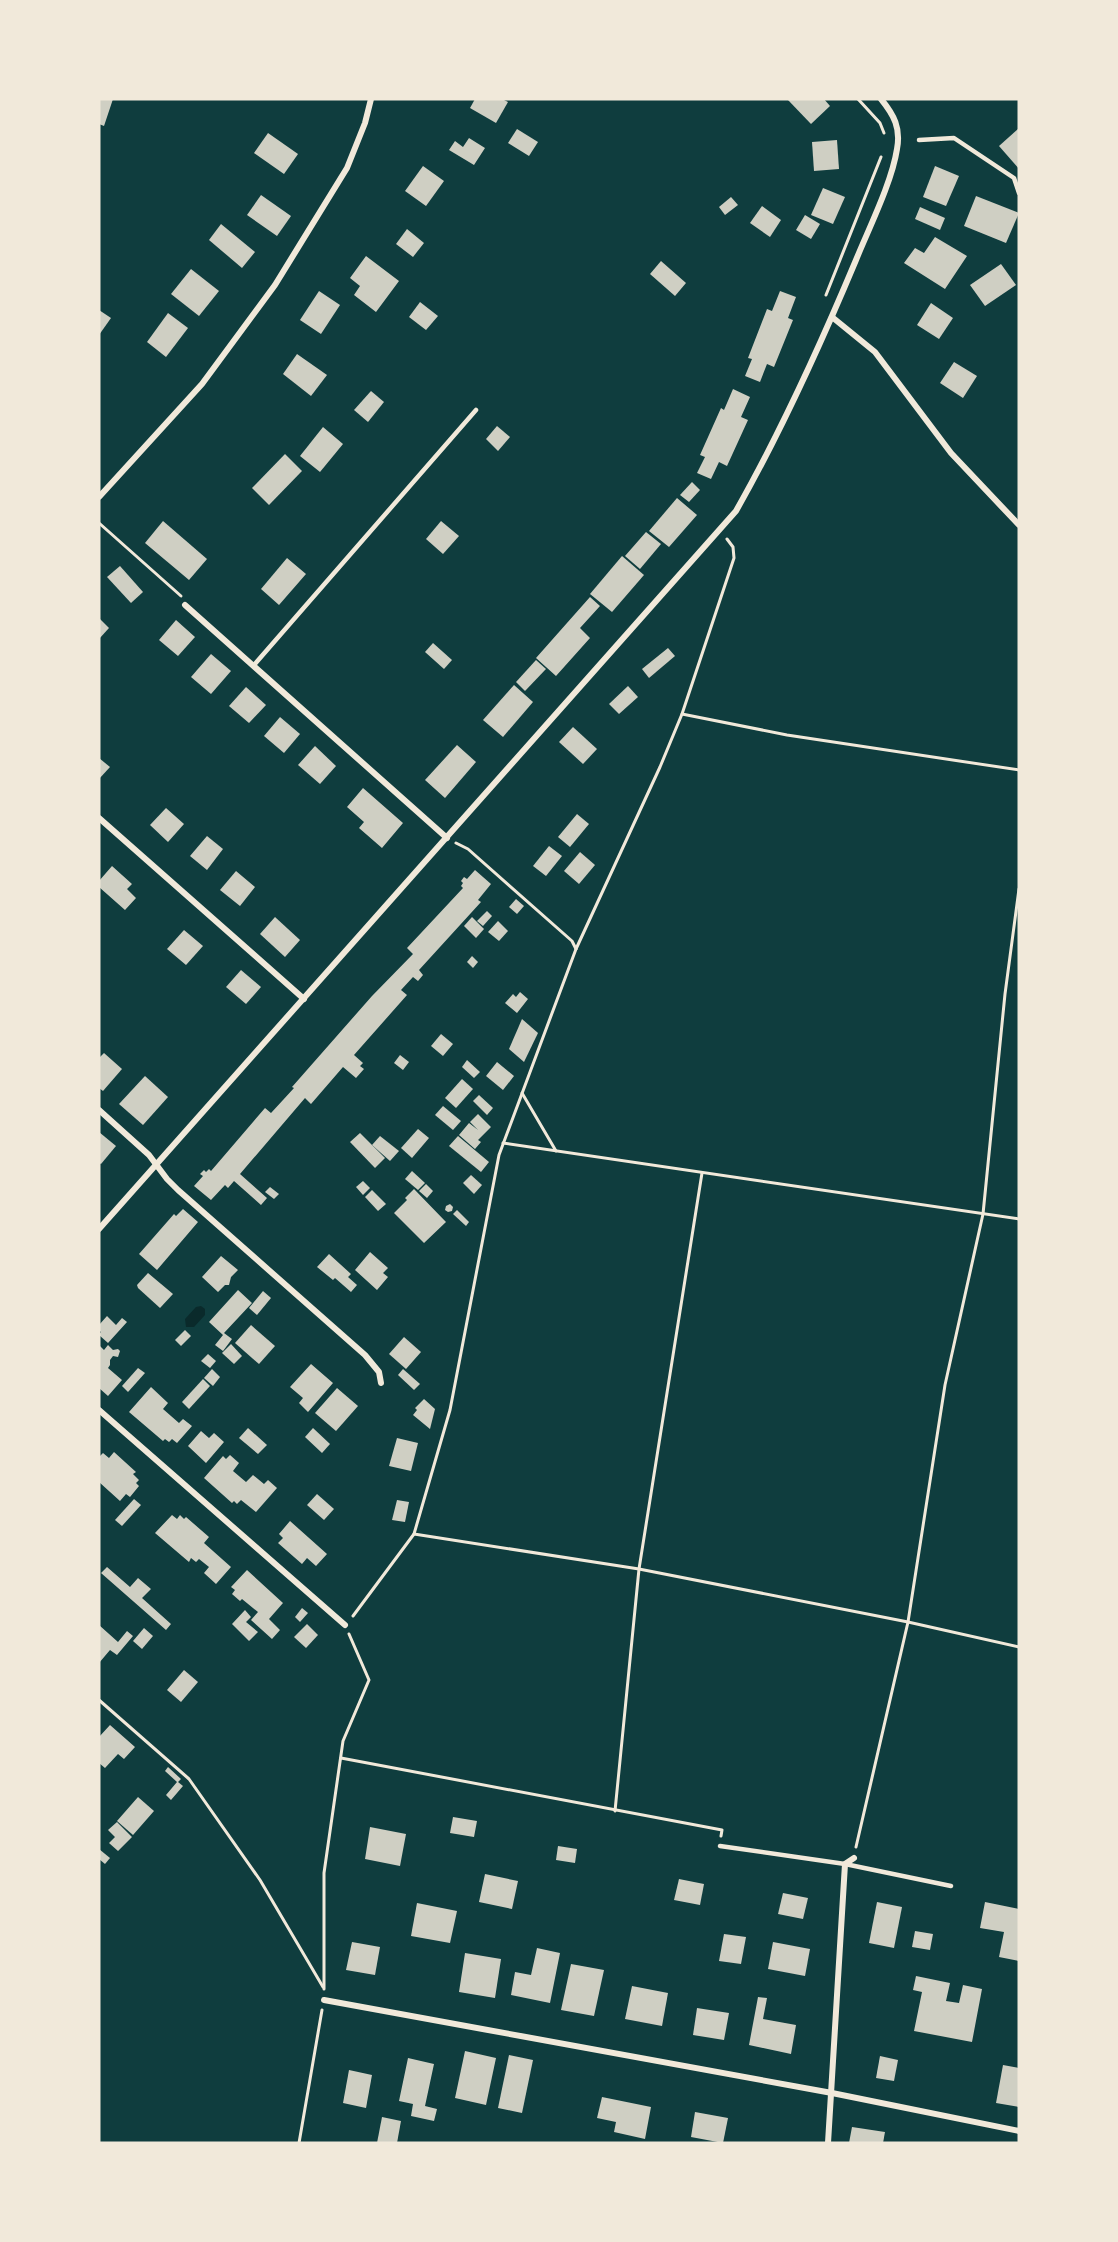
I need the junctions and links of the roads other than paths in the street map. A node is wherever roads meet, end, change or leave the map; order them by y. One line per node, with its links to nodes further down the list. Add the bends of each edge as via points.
1 (371, 99): 7 (street, via 347,168 275,285 202,384)
2 (881, 99): 5 (street, via 897,122 894,163)
3 (920, 140): 4 (lane, via 954,138 1014,178)
4 (1019, 193)
5 (832, 317): 8 (street, via 875,352 951,453); 12 (street, via 736,511)
6 (476, 410): 10 (lane)
7 (99, 496)
8 (1019, 525)
9 (185, 605): 10 (street)
10 (254, 665): 12 (street)
11 (99, 818): 13 (street)
12 (447, 838): 13 (street)
13 (304, 999): 15 (street)
14 (99, 1110): 15 (street)
15 (156, 1165): 16 (street); 17 (street, via 178,1190 365,1355 379,1372)
16 (99, 1229)
17 (381, 1383)
18 (99, 1410): 19 (street)
19 (345, 1625)
20 (720, 1846): 22 (lane)
21 (854, 1858): 22 (street)
22 (845, 1864): 23 (lane); 25 (street)
23 (951, 1886)
24 (324, 2000): 25 (street)
25 (832, 2093): 26 (street); 27 (street)
26 (1019, 2131)
27 (828, 2143)

